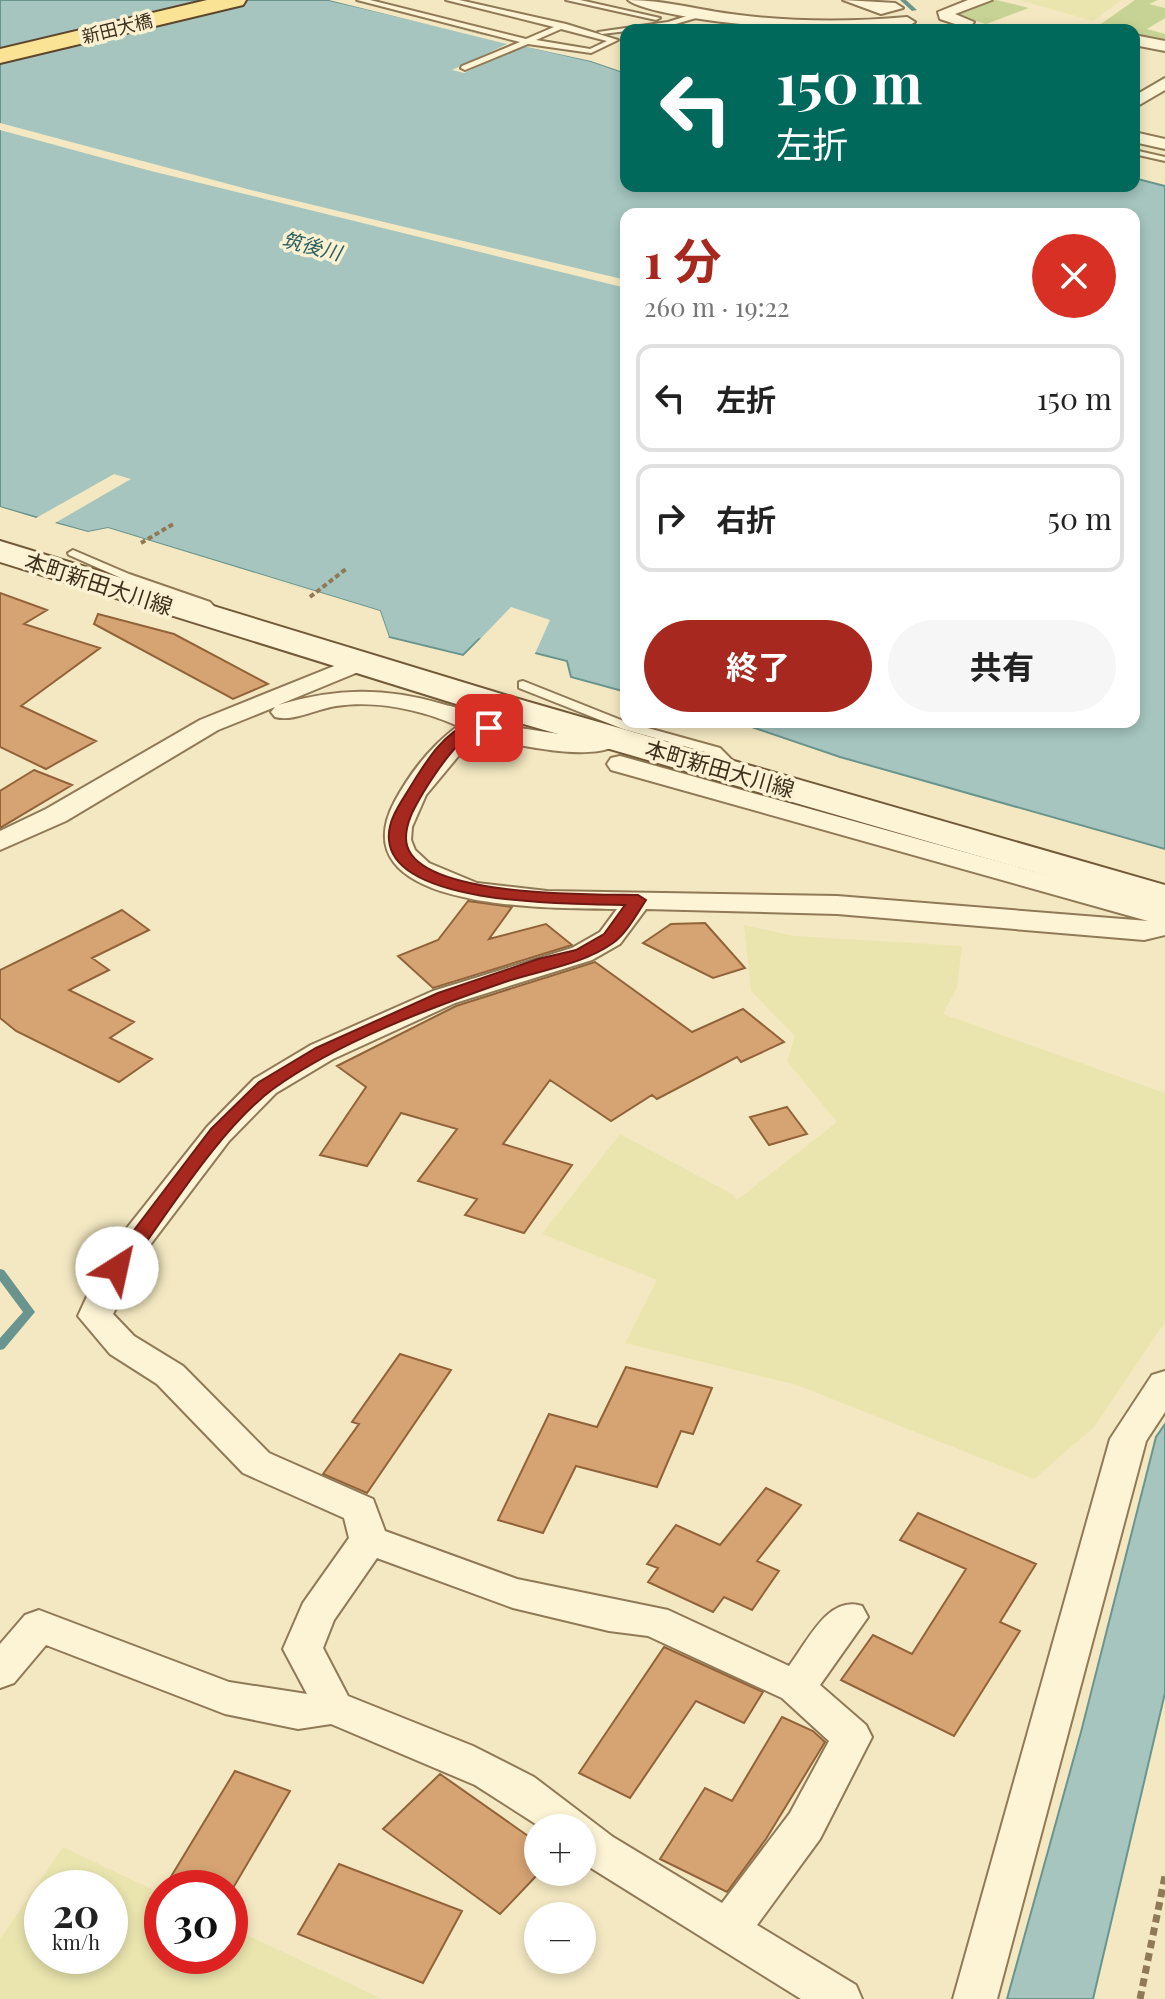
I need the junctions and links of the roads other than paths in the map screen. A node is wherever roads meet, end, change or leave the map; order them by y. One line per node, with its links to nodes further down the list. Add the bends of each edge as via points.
1 (235, 0): 22 (main road, 新田大橋)
2 (361, 0): 19 (lane)
3 (450, 0): 16 (lane)
4 (570, 0): 10 (lane)
5 (595, 0): 10 (lane)
6 (636, 0): 10 (street)
7 (851, 0): 9 (street, via 881,9)
8 (984, 0): 15 (street, via 946,12)
9 (892, 4): 14 (street)
10 (662, 13): 11 (street)
11 (703, 13): 12 (lane); 13 (street)
12 (669, 24)
13 (780, 24)
14 (911, 24)
15 (964, 24)
16 (564, 26): 17 (lane); 19 (lane)
17 (587, 31): 18 (lane); 19 (lane, via 614,40 591,51)
18 (620, 31)
19 (525, 41): 23 (lane)
20 (1140, 41): 21 (street)
21 (1165, 46)
22 (0, 56)
23 (465, 68)
24 (1160, 79): 25 (street)
25 (1140, 97)
26 (1140, 121): 27 (street)
27 (1160, 130): 28 (street)
28 (1140, 135)
29 (1140, 138): 30 (street)
30 (1165, 144)
31 (1140, 153): 32 (lane)
32 (1165, 159)
33 (73, 553): 35 (lane, via 206,604)
34 (5, 557): 35 (main road, 本町新田大川線)
35 (222, 621): 36 (main road, 本町新田大川線)
36 (359, 663): 41 (street); 42 (main road, 本町新田大川線)
37 (523, 685): 38 (lane)
38 (620, 723)
39 (472, 728): 41 (street, via 466,720 409,701 342,696 205,742); 42 (street); 46 (street, via 456,737 432,766 402,814 397,840 404,857 428,875 471,890)
40 (634, 728): 43 (lane, via 716,751)
41 (191, 737): 44 (street)
42 (616, 751): 43 (main road, 本町新田大川線); 47 (street)
43 (739, 773): 45 (main road, 本町新田大川線)
44 (0, 842)
45 (1165, 898)
46 (638, 900): 48 (street, via 836,905 1144,931); 50 (street, via 610,938 582,954 444,997 308,1059 265,1086 218,1134 135,1241 95,1316 122,1345 170,1375 256,1463 360,1509)
47 (1165, 917)
48 (1165, 926)
49 (1165, 1384): 59 (street, via 1128,1439)
50 (369, 1540): 53 (street, via 513,1593 654,1621); 54 (street, via 317,1614 303,1649)
51 (848, 1617): 53 (street)
52 (0, 1672): 54 (street, via 39,1626 225,1698 298,1712)
53 (796, 1687): 57 (street, via 852,1737 805,1826)
54 (332, 1707): 55 (street, via 538,1798)
55 (557, 1814)
56 (596, 1848): 57 (street)
57 (728, 1929): 58 (street)
58 (840, 1999)
59 (975, 1999)

